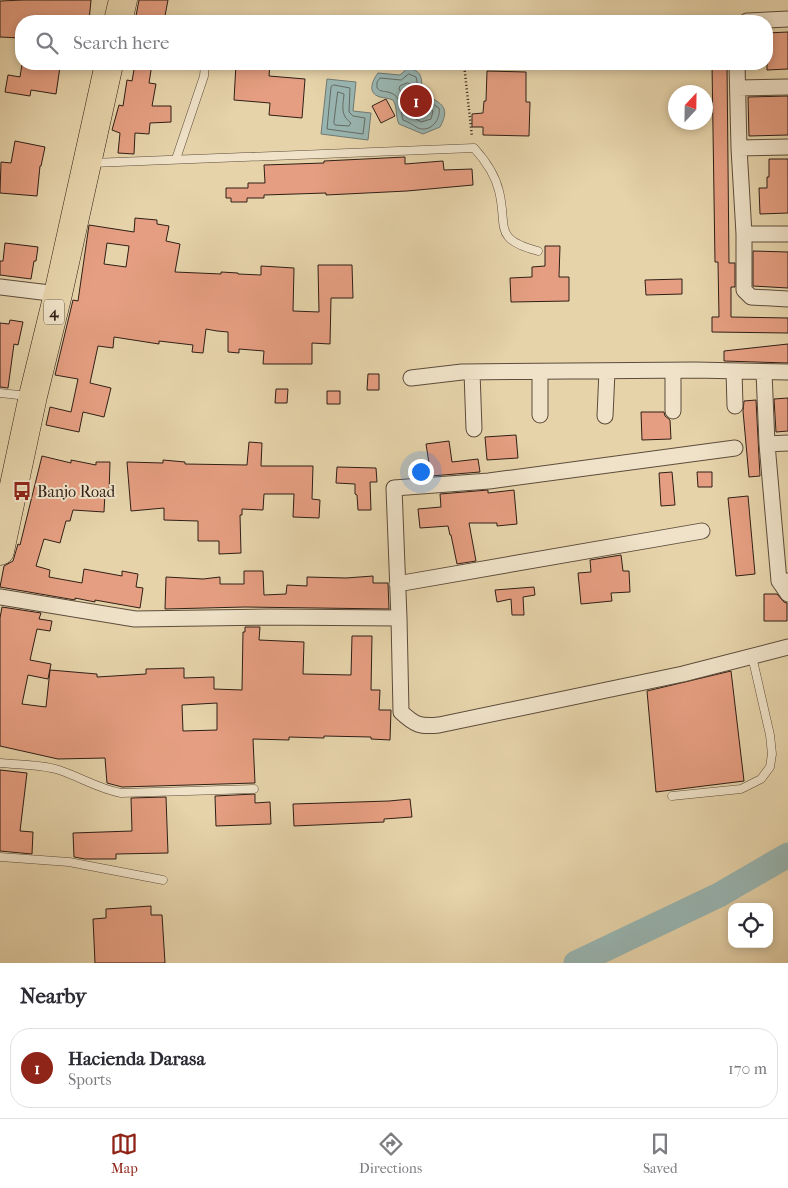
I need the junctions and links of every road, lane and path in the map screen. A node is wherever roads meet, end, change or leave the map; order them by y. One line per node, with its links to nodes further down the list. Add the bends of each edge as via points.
1 (122, 0): 2 (highway)
2 (119, 15)
3 (788, 19): 4 (street)
4 (773, 20)
5 (107, 70): 15 (highway, 4)
6 (204, 70): 14 (lane)
7 (465, 70): 12 (path)
8 (737, 70): 10 (street)
9 (788, 87): 10 (street)
10 (738, 88): 13 (street)
11 (788, 147): 13 (street)
12 (474, 148): 14 (lane); 18 (lane, via 487,162 499,191 503,230 510,240)
13 (739, 148): 16 (street)
14 (176, 159): 15 (lane)
15 (88, 163): 20 (highway, 4)
16 (744, 234): 17 (street); 21 (street, via 744,290 751,297)
17 (788, 234)
18 (538, 251)
19 (0, 288): 20 (street)
20 (58, 294): 31 (highway, 4)
21 (788, 299)
22 (607, 371): 23 (street); 26 (street); 35 (street)
23 (673, 371): 24 (street); 33 (street)
24 (734, 371): 27 (street); 32 (street)
25 (472, 372): 26 (street); 29 (street); 36 (street)
26 (540, 372): 34 (street)
27 (764, 372): 28 (street); 38 (street)
28 (788, 372)
29 (411, 378)
30 (0, 393): 31 (lane)
31 (33, 396): 41 (highway, 4)
32 (735, 406)
33 (673, 411)
34 (540, 415)
35 (605, 416)
36 (474, 429)
37 (788, 443): 38 (street)
38 (768, 444): 42 (street)
39 (735, 448): 43 (street, via 489,481 394,488)
40 (702, 531): 43 (street)
41 (0, 551)
42 (784, 581): 44 (street)
43 (397, 584): 46 (street)
44 (788, 594)
45 (0, 597): 46 (street, via 136,618)
46 (400, 618): 48 (street, via 401,712 423,727 683,674)
47 (788, 647): 48 (street)
48 (752, 656): 51 (lane, via 770,735 770,767 761,779 741,790)
49 (0, 763): 50 (lane, via 46,767 122,793)
50 (254, 789)
51 (672, 796)
52 (0, 857): 53 (lane, via 69,862)
53 (163, 880)

